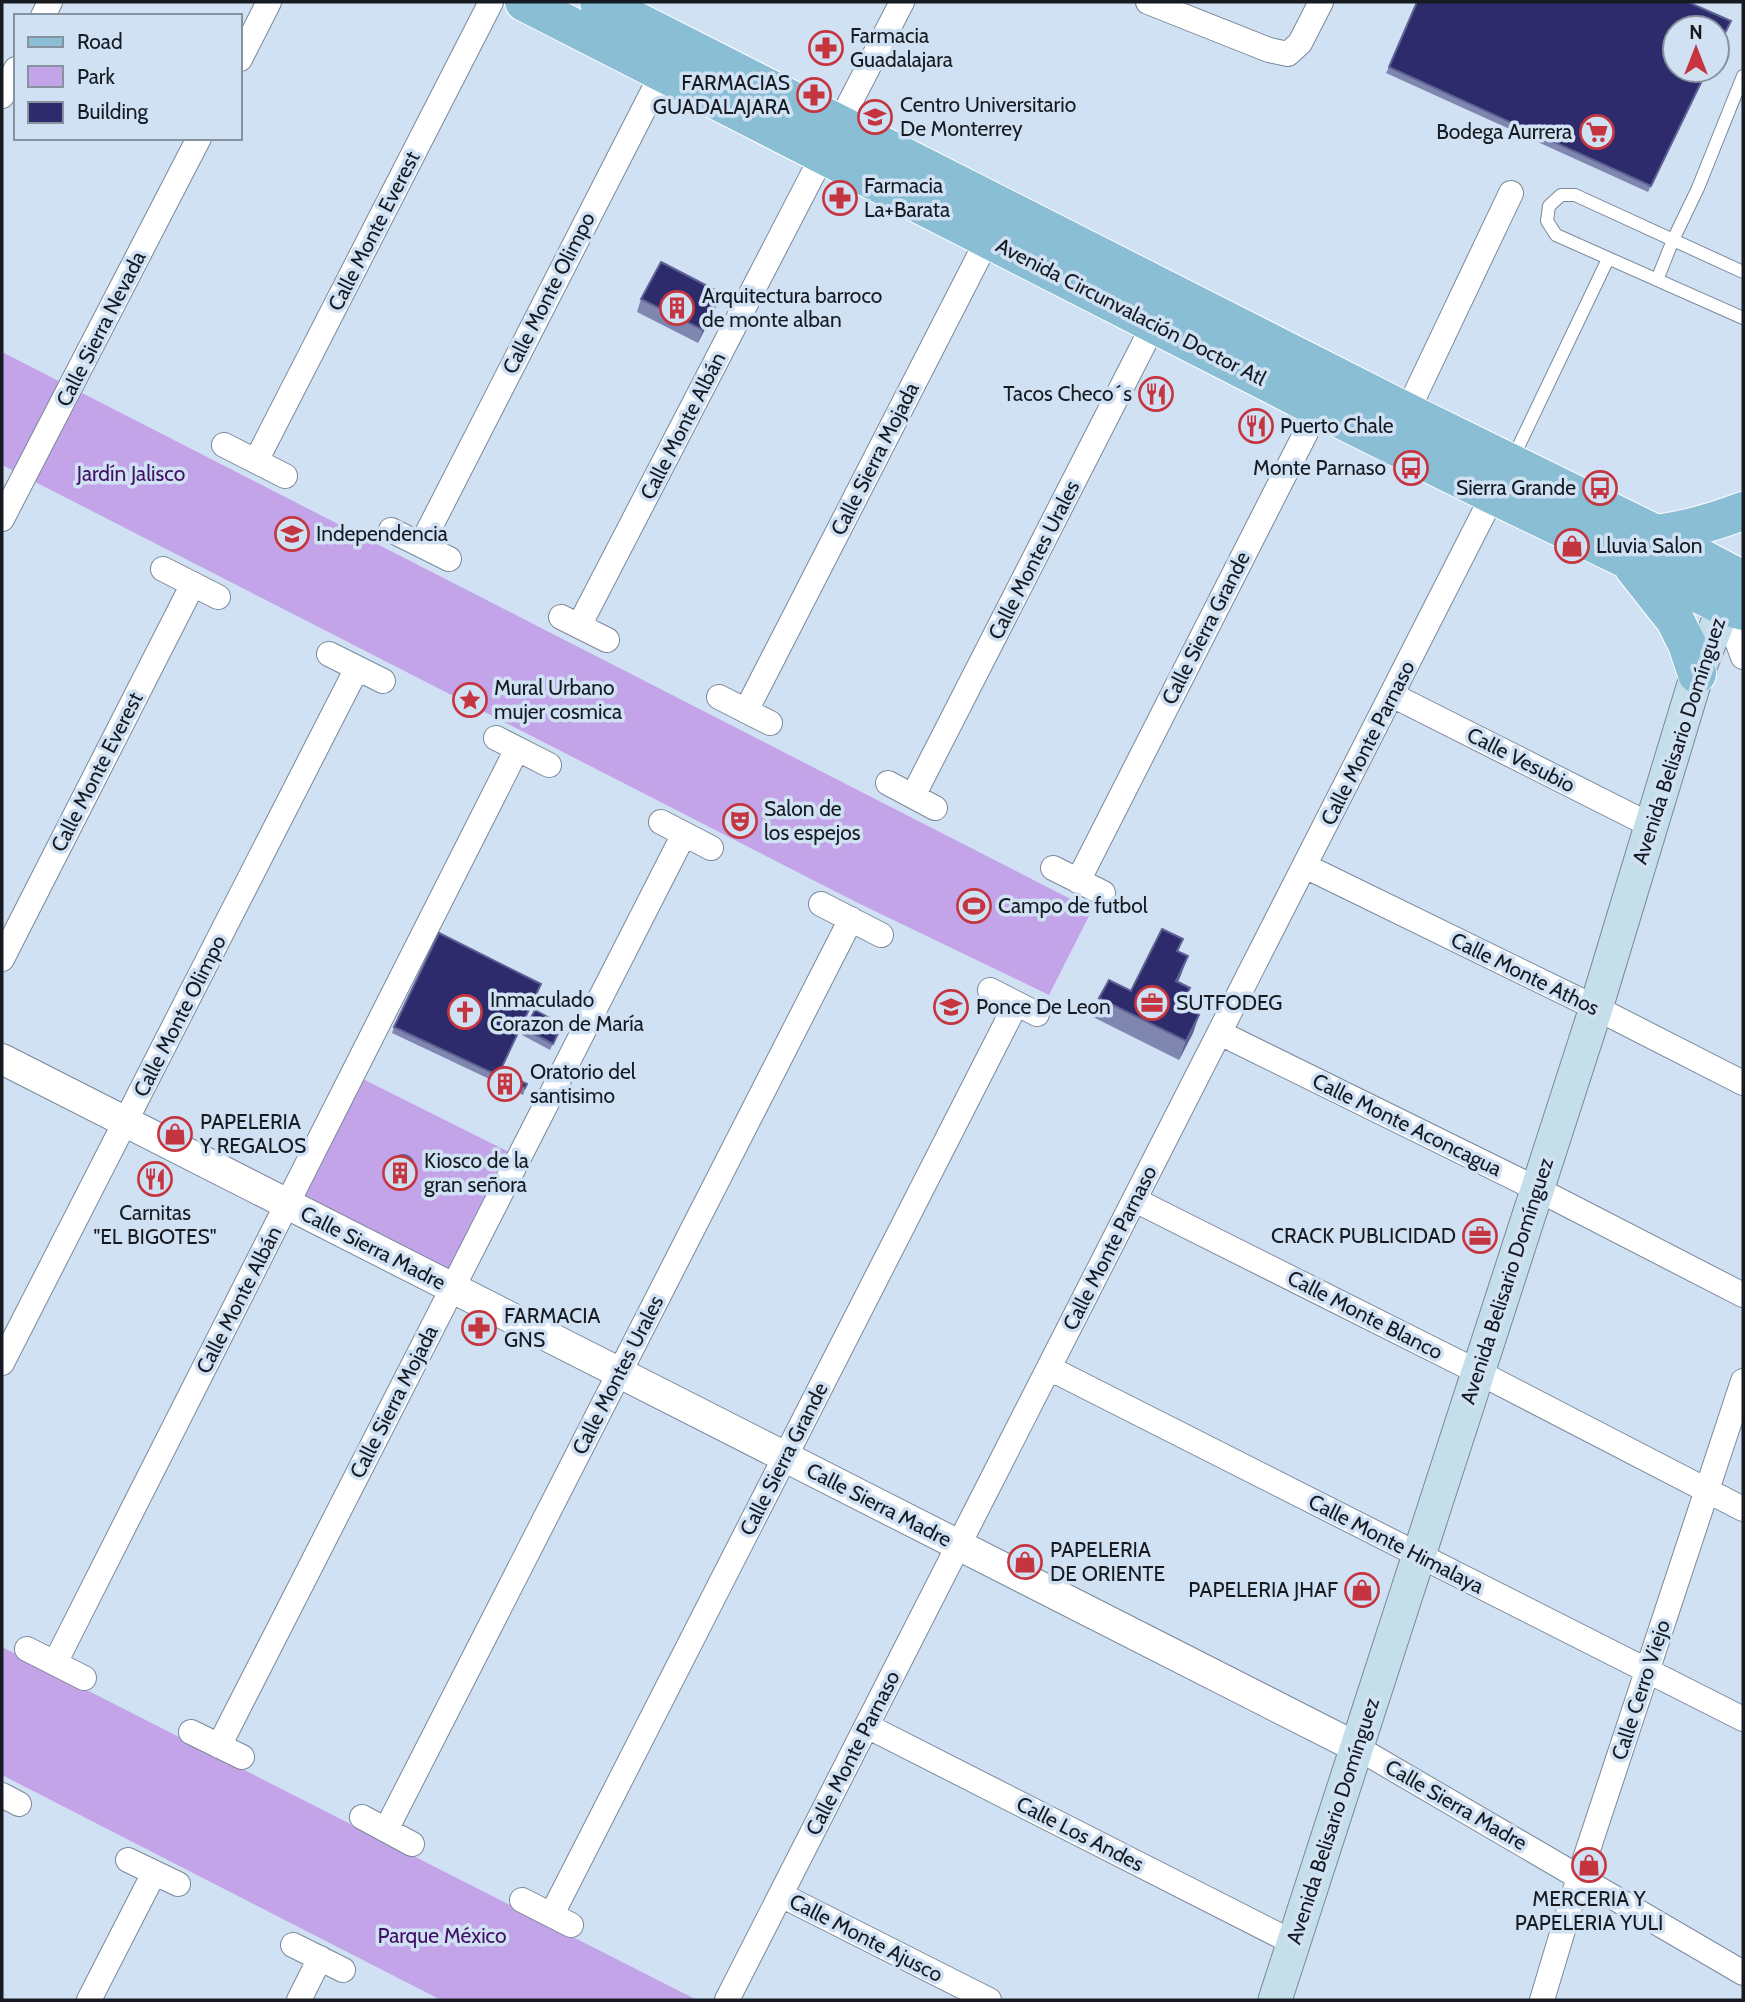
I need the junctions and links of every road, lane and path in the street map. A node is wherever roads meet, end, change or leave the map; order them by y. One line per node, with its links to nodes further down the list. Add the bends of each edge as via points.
1 (269, 2): 8 (street)
2 (491, 2): 27 (street, Calle Monte Everest)
3 (524, 2): 9 (main road, Avenida Circunvalación Doctor Atl)
4 (599, 2): 9 (main road, Avenida Circunvalación Doctor Atl)
5 (902, 2): 14 (street, Calle Monte Albán)
6 (1149, 2): 7 (street, via 1288,54 1300,43)
7 (1321, 2)
8 (242, 55)
9 (670, 57): 14 (main road, Avenida Circunvalación Doctor Atl); 34 (street, Calle Monte Olimpo)
10 (14, 73): 12 (street)
11 (1743, 76): 13 (lane)
12 (2, 96)
13 (1738, 107): 18 (lane)
14 (832, 139): 17 (main road, Avenida Circunvalación Doctor Atl); 41 (street, Calle Monte Albán, via 570,622)
15 (198, 140): 31 (street, Calle Sierra Nevada)
16 (1511, 193): 25 (street)
17 (995, 223): 23 (main road, Avenida Circunvalación Doctor Atl); 24 (main road, Avenida Circunvalación Doctor Atl); 49 (street, Calle Sierra Mojada)
18 (1673, 240): 19 (lane, via 1575,195 1560,195 1549,206 1547,221 1556,236); 20 (lane); 21 (lane)
19 (1608, 259): 21 (lane); 29 (lane, Calle Monte Parnaso)
20 (1743, 272)
21 (1657, 280): 22 (lane)
22 (1743, 318)
23 (1154, 324): 24 (main road, Avenida Circunvalación Doctor Atl); 52 (street, Calle Montes Urales, via 924,802)
24 (1326, 392): 25 (main road, Avenida Circunvalación Doctor Atl); 29 (main road, Avenida Circunvalación Doctor Atl); 59 (street, Calle Sierra Grande)
25 (1407, 412): 29 (main road, Avenida Circunvalación Doctor Atl)
26 (224, 445): 27 (street)
27 (256, 461): 28 (street)
28 (285, 476)
29 (1502, 479): 33 (main road, Avenida Circunvalación Doctor Atl); 36 (main road, Avenida Circunvalación Doctor Atl); 47 (street, Calle Monte Parnaso)
30 (1743, 511): 33 (main road, via 1686,530)
31 (2, 519)
32 (391, 530): 34 (street)
33 (1656, 534): 39 (main road, Avenida Circunvalación Doctor Atl)
34 (421, 545): 35 (street)
35 (449, 559)
36 (1628, 561): 39 (main road, Avenida Circunvalación Doctor Atl); 45 (main road, via 1675,620)
37 (163, 569): 38 (street)
38 (193, 584): 40 (street); 64 (street, Calle Monte Everest)
39 (1739, 587): 43 (street); 45 (main road, Avenida Belisario Domínguez)
40 (218, 597)
41 (607, 640)
42 (329, 653): 44 (street)
43 (1743, 657)
44 (358, 668): 46 (street); 70 (street, Calle Monte Olimpo)
45 (1696, 674): 54 (main road, Avenida Belisario Domínguez)
46 (383, 681)
47 (1392, 695): 54 (street, Calle Vesubio); 57 (street, Calle Monte Parnaso)
48 (719, 697): 49 (street)
49 (747, 711): 50 (street)
50 (770, 723)
51 (549, 765): 73 (street, Calle Monte Albán, via 506,744)
52 (888, 783)
53 (661, 822): 55 (street)
54 (1650, 825): 66 (main road, Avenida Belisario Domínguez)
55 (684, 834): 56 (street); 74 (street, Calle Sierra Mojada)
56 (711, 848)
57 (1305, 866): 66 (street, Calle Monte Athos); 67 (street, Calle Monte Parnaso)
58 (1053, 868): 59 (street)
59 (1078, 881): 60 (street)
60 (1103, 893)
61 (821, 904): 62 (street)
62 (850, 919): 63 (street); 79 (street, Calle Montes Urales)
63 (881, 935)
64 (2, 959)
65 (990, 990): 81 (street, Calle Sierra Grande, via 1027,1009)
66 (1596, 1008): 69 (street, Calle Monte Athos); 71 (main road, Avenida Belisario Domínguez)
67 (1220, 1033): 71 (street, Calle Monte Aconcagua); 72 (street, Calle Monte Parnaso)
68 (2, 1059): 70 (street, Calle Sierra Madre)
69 (1743, 1083)
70 (125, 1122): 73 (street, Calle Sierra Madre); 76 (street, Calle Monte Olimpo)
71 (1537, 1189): 75 (street, Calle Monte Aconcagua); 78 (main road, Avenida Belisario Domínguez)
72 (1135, 1200): 77 (street, Calle Monte Parnaso); 78 (street, Calle Monte Blanco)
73 (287, 1204): 74 (street, Calle Sierra Madre); 87 (street, Calle Monte Albán)
74 (452, 1288): 79 (street, Calle Sierra Madre); 93 (street, Calle Sierra Mojada)
75 (1743, 1295)
76 (2, 1363)
77 (1049, 1368): 84 (street, Calle Monte Parnaso); 85 (street, Calle Monte Himalaya)
78 (1478, 1372): 82 (street, Calle Monte Blanco); 85 (main road, Avenida Belisario Domínguez)
79 (619, 1373): 81 (street, Calle Sierra Madre); 97 (street, Calle Montes Urales)
80 (1743, 1381): 82 (street, Calle Cerro Viejo)
81 (785, 1457): 84 (street, Calle Sierra Madre); 104 (street, Calle Sierra Grande, via 561,1920)
82 (1707, 1490): 83 (street, Calle Monte Blanco); 88 (street, Calle Cerro Viejo)
83 (1743, 1509)
84 (959, 1545): 91 (street, Calle Monte Parnaso); 94 (street, Calle Sierra Madre)
85 (1419, 1555): 88 (street, Calle Monte Himalaya); 94 (main road, Avenida Belisario Domínguez)
86 (27, 1648): 87 (street)
87 (55, 1663): 89 (street)
88 (1648, 1671): 90 (street, Calle Monte Himalaya); 101 (street, Calle Cerro Viejo)
89 (84, 1678)
90 (1743, 1719)
91 (867, 1726): 103 (street, Calle Monte Parnaso); 105 (street, Calle Los Andes)
92 (191, 1732): 93 (street)
93 (219, 1746): 95 (street)
94 (1356, 1747): 101 (street, Calle Sierra Madre); 105 (main road, Avenida Belisario Domínguez)
95 (242, 1758)
96 (362, 1818): 97 (street)
97 (386, 1830): 98 (street)
98 (412, 1844)
99 (128, 1860): 100 (street)
100 (154, 1873): 102 (street); 110 (street)
101 (1580, 1877): 109 (street, Calle Sierra Madre); 115 (street, Calle Cerro Viejo)
102 (178, 1884)
103 (781, 1895): 112 (street, Calle Monte Parnaso); 113 (street, Calle Monte Ajusco)
104 (522, 1900)
105 (1294, 1943): 114 (main road, Avenida Belisario Domínguez)
106 (293, 1945): 107 (street)
107 (320, 1958): 108 (street); 111 (street)
108 (343, 1970)
109 (1743, 1973)
110 (89, 2000)
111 (299, 2000)
112 (727, 2000)
113 (989, 2000)
114 (1275, 2000)
115 (1542, 2000)

